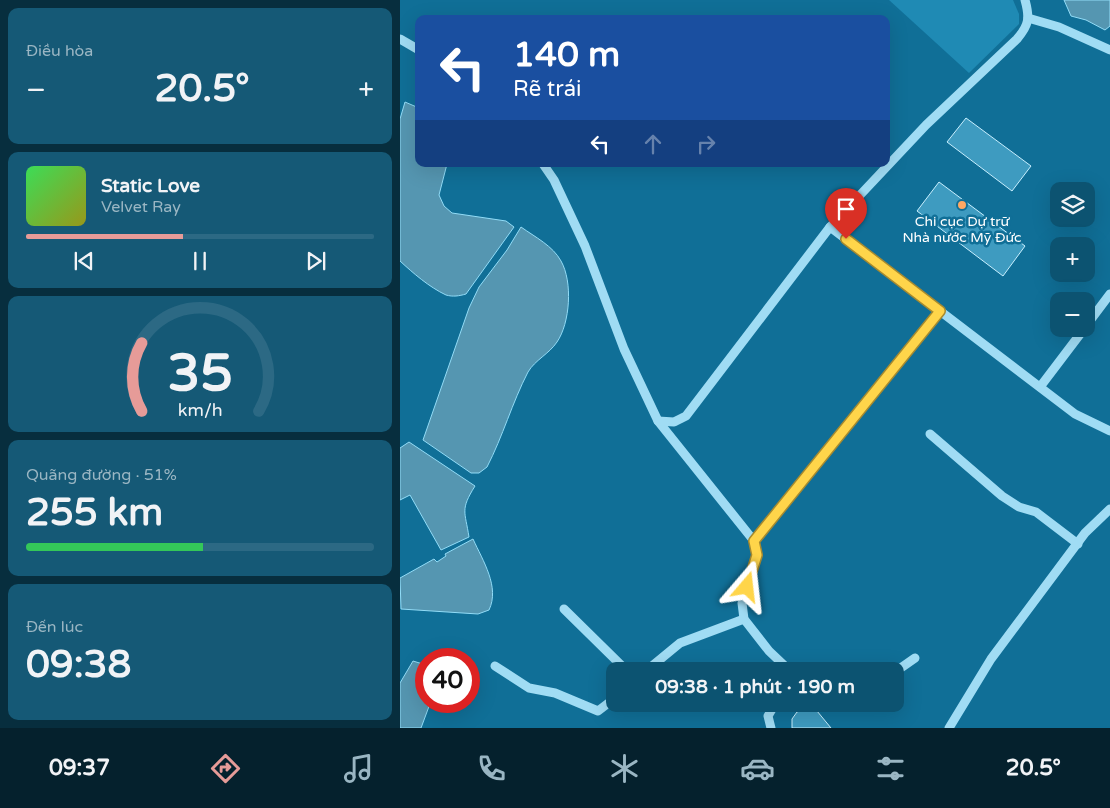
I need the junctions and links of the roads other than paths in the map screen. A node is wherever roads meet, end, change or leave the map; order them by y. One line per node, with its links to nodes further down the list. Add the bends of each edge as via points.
1 (1026, 0): 2 (street)
2 (1028, 18): 5 (street, via 1059,27); 6 (street, via 1026,28 1017,39)
3 (400, 39): 4 (street)
4 (415, 48)
5 (1110, 50)
6 (890, 163)
7 (546, 167): 15 (street, via 585,246 624,349)
8 (886, 167): 9 (street)
9 (830, 227): 11 (street); 15 (street, via 686,416 674,422)
10 (1110, 294): 12 (street)
11 (940, 311): 14 (street); 19 (street)
12 (1095, 314)
13 (1078, 337): 14 (street)
14 (1040, 387): 16 (street, via 1075,414)
15 (658, 422): 19 (street)
16 (1110, 431)
17 (930, 434): 20 (street, via 1002,496 1019,507 1036,512)
18 (1110, 508): 20 (street)
19 (754, 541): 22 (street, via 757,555 742,604)
20 (1078, 544): 32 (street, via 990,659)
21 (564, 609): 24 (street)
22 (744, 619): 25 (street, via 680,643); 26 (street)
23 (915, 658): 28 (street)
24 (618, 662)
25 (657, 662)
26 (781, 662)
27 (495, 666): 29 (street, via 529,688 555,693 598,711)
28 (904, 666)
29 (606, 705)
30 (770, 712): 31 (street, via 768,716)
31 (772, 728)
32 (949, 728)

